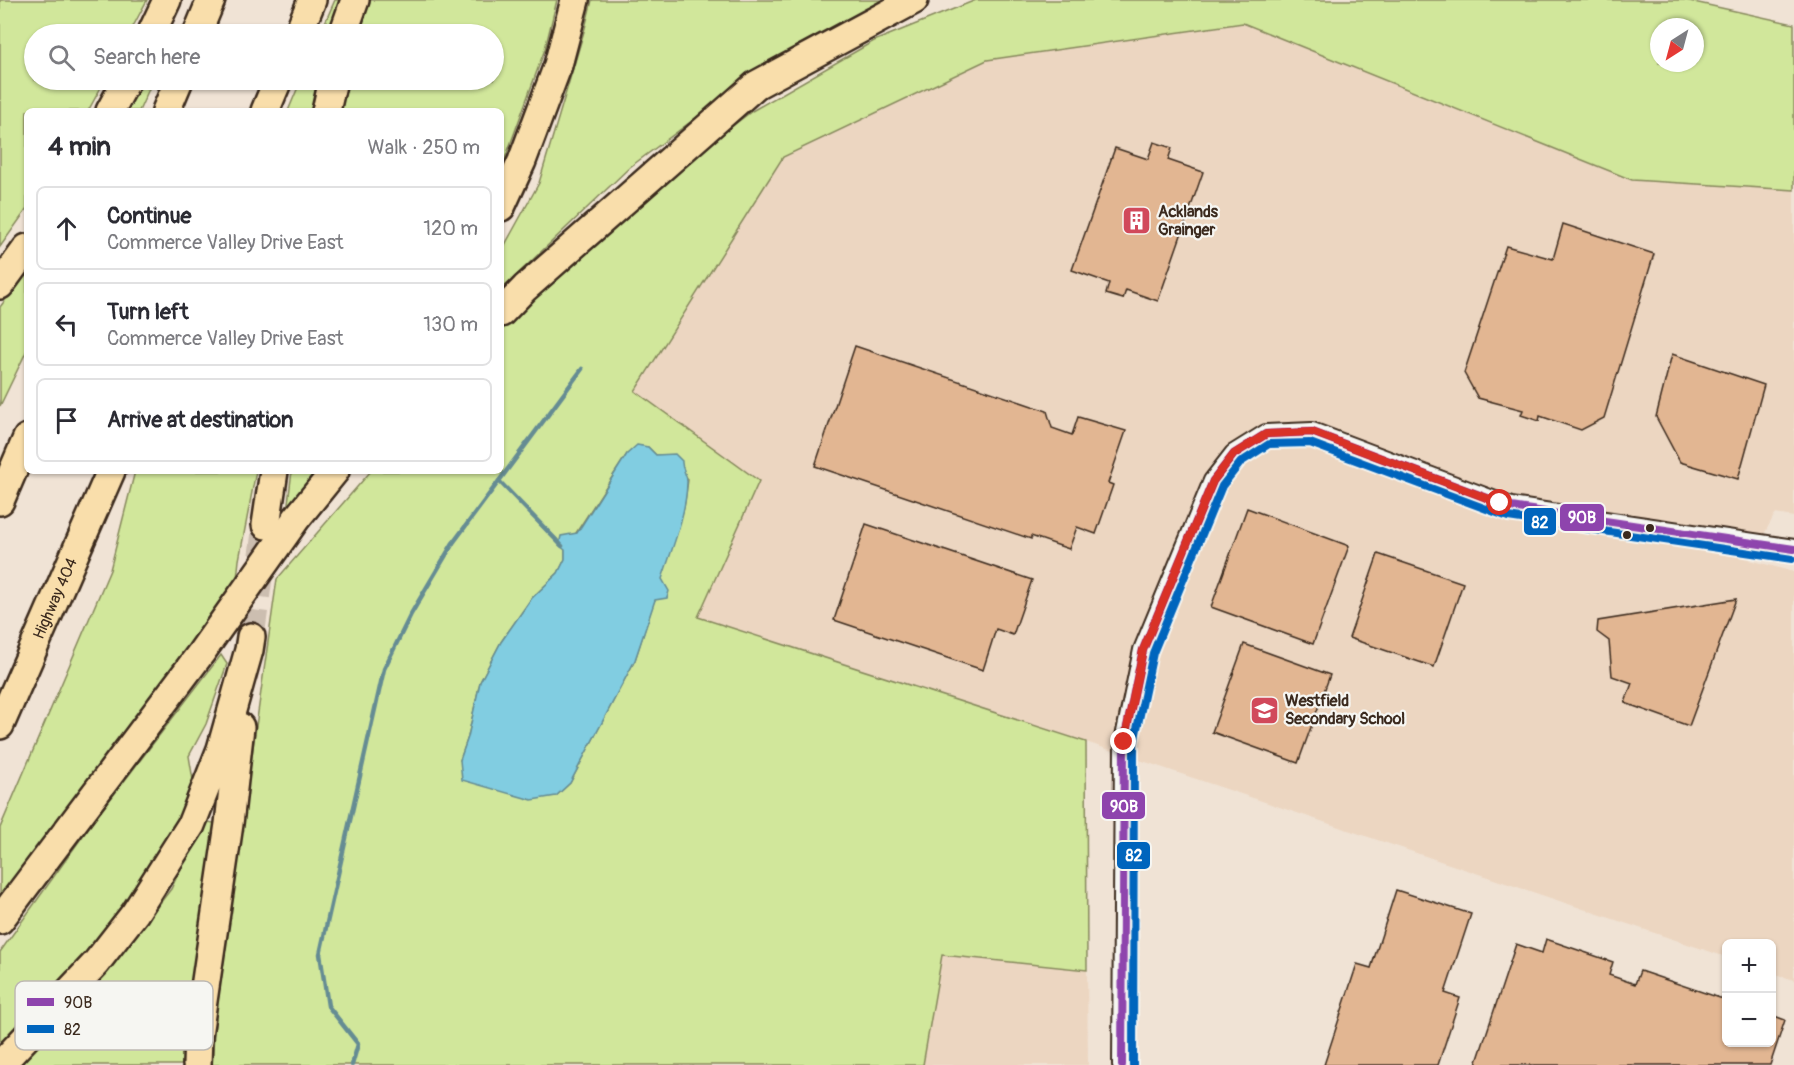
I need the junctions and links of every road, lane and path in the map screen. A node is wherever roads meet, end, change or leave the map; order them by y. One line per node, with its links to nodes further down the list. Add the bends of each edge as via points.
1 (167, 0): 7 (highway)
2 (211, 0): 8 (highway)
3 (312, 0): 9 (highway)
4 (355, 0): 10 (highway)
5 (575, 0): 19 (highway, via 558,65)
6 (914, 0): 22 (highway, via 756,85)
7 (156, 24)
8 (201, 24)
9 (302, 24)
10 (347, 24)
11 (122, 90): 15 (highway)
12 (175, 90): 16 (highway)
13 (273, 90): 17 (highway)
14 (331, 90): 18 (highway)
15 (112, 108)
16 (167, 108)
17 (265, 108)
18 (327, 108)
19 (504, 200)
20 (24, 252): 21 (highway)
21 (0, 285)
22 (504, 310)
23 (24, 445): 28 (highway)
24 (110, 474): 32 (highway, Highway 404)
25 (274, 474): 29 (highway)
26 (333, 474): 31 (highway)
27 (353, 474): 31 (highway)
28 (0, 501)
29 (266, 525)
30 (1794, 549): 40 (street, via 1511,507 1312,432 1266,434 1234,454 1213,481 1143,650 1124,742)
31 (201, 652): 33 (highway)
32 (0, 725)
33 (0, 920)
34 (79, 981): 35 (highway, via 135,913 192,825 221,749 250,643)
35 (206, 981)
36 (15, 1049): 38 (highway)
37 (198, 1050): 39 (highway)
38 (0, 1065)
39 (197, 1065)
40 (1122, 1065)

